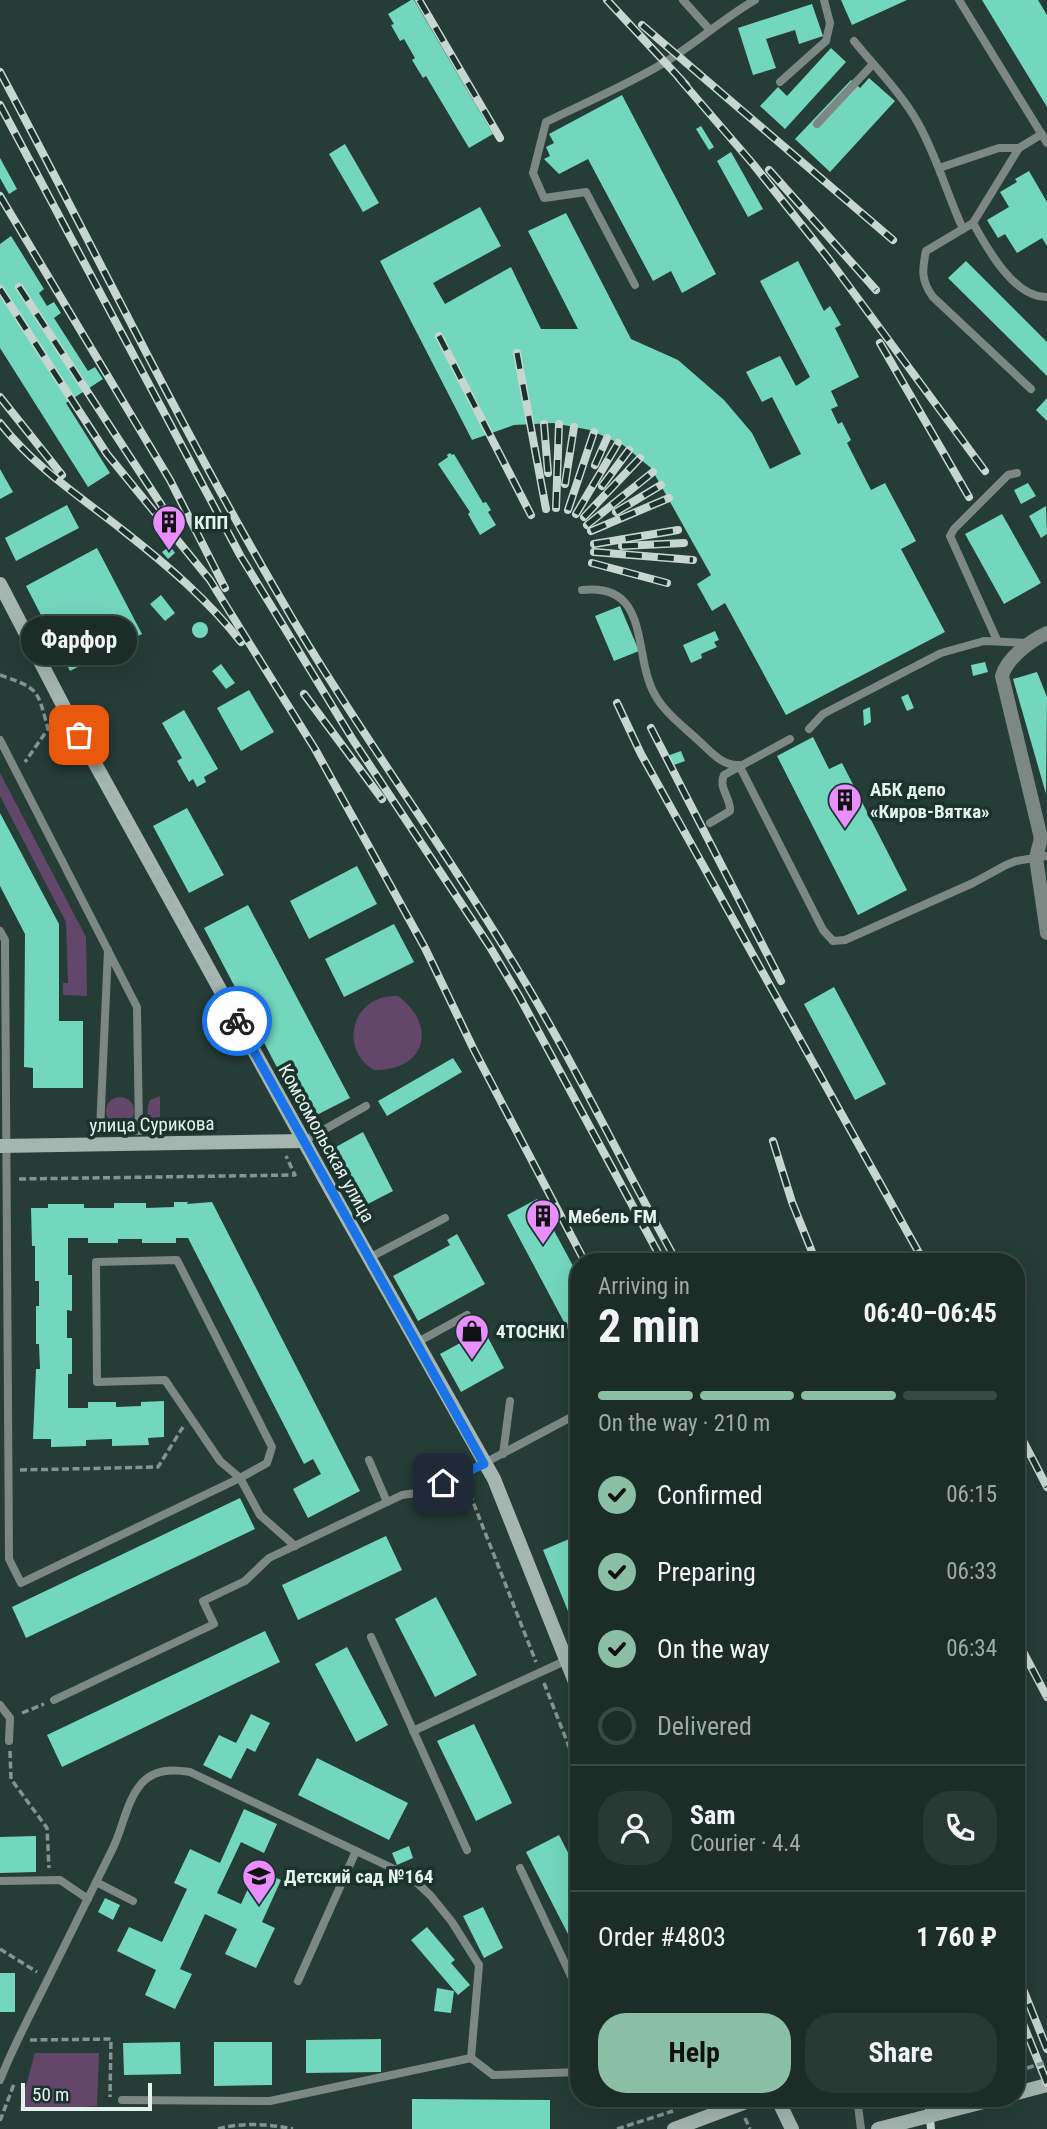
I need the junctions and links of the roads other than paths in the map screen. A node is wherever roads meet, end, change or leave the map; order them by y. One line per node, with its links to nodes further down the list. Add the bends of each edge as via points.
1 (683, 0): 5 (lane)
2 (755, 0): 5 (lane)
3 (824, 0): 8 (lane, via 830,23 826,41)
4 (959, 0): 10 (lane)
5 (710, 30): 16 (lane, via 645,74 546,122 533,173 544,198 586,192)
6 (854, 41): 7 (lane)
7 (873, 64): 9 (lane); 13 (lane, via 916,120)
8 (780, 82)
9 (817, 124)
10 (1042, 135): 11 (lane); 12 (lane)
11 (1047, 143)
12 (1019, 148): 13 (lane, via 976,154); 14 (lane)
13 (939, 168): 15 (lane)
14 (973, 223): 15 (lane); 17 (lane, via 995,261 1025,290)
15 (963, 229): 18 (lane, via 926,251 925,286)
16 (635, 285)
17 (1047, 297)
18 (1031, 388)
19 (1017, 473): 23 (lane, via 1008,475 950,536)
20 (0, 584): 35 (main road, Комсомольская улица)
21 (582, 590): 28 (lane, via 606,591 628,607 655,695 722,762)
22 (1047, 633): 24 (street)
23 (997, 640): 24 (lane); 25 (lane, via 961,646 925,661 823,714)
24 (1030, 643): 30 (street, via 1002,677 1041,838)
25 (810, 729)
26 (790, 738): 28 (lane)
27 (0, 740): 33 (lane)
28 (739, 765): 29 (lane, via 722,778 730,811); 30 (lane, via 823,930 833,941 857,935 1016,860)
29 (710, 823)
30 (1041, 857): 32 (street)
31 (0, 931): 36 (lane, via 5,940)
32 (1047, 933)
33 (108, 950): 33 (lane, via 137,1007 139,1131 100,1130)
34 (366, 1106): 35 (lane)
35 (304, 1141): 36 (main road, улица Сурикова); 38 (main road, Комсомольская улица)
36 (3, 1146): 40 (lane)
37 (445, 1218): 38 (lane)
38 (369, 1258): 41 (main road, Комсомольская улица)
39 (467, 1315): 41 (lane)
40 (4, 1324): 47 (lane, via 9,1559 21,1583)
41 (416, 1343): 46 (main road, Комсомольская улица)
42 (510, 1401): 44 (lane)
43 (570, 1418): 44 (lane)
44 (503, 1454): 46 (lane)
45 (369, 1460): 48 (lane)
46 (484, 1464): 48 (lane, via 423,1492); 51 (main road, Комсомольская улица)
47 (240, 1478): 47 (lane, via 267,1463 272,1447 177,1260 96,1262 97,1382 165,1380 220,1461); 49 (lane, via 260,1515)
48 (387, 1502): 49 (lane)
49 (295, 1546): 53 (lane, via 269,1558 245,1581 203,1601 214,1624)
50 (371, 1637): 55 (lane)
51 (567, 1660): 52 (main road, Комсомольская улица); 55 (lane)
52 (570, 1668)
53 (54, 1700)
54 (0, 1705): 56 (lane, via 10,1718)
55 (413, 1731): 57 (lane)
56 (9, 1741)
57 (467, 1850)
58 (356, 1851): 61 (lane, via 190,1772 172,1769 153,1774 134,1794); 65 (lane); 66 (lane, via 411,1877 452,1922 479,1965)
59 (520, 1868): 64 (lane)
60 (0, 1881): 62 (lane, via 60,1880)
61 (96, 1882): 62 (lane); 63 (lane)
62 (88, 1899): 68 (lane)
63 (133, 1901)
64 (570, 1974)
65 (298, 1982)
66 (471, 2057): 67 (lane, via 493,2075); 71 (lane, via 270,2101)
67 (570, 2071)
68 (0, 2080)
69 (1047, 2085): 70 (main road)
70 (1025, 2091)
71 (122, 2100)
72 (733, 2107): 76 (main road)
73 (781, 2107): 77 (main road)
74 (858, 2107): 78 (lane)
75 (964, 2107): 79 (main road, bridge)
76 (674, 2129)
77 (792, 2129)
78 (861, 2129)
79 (878, 2129)

